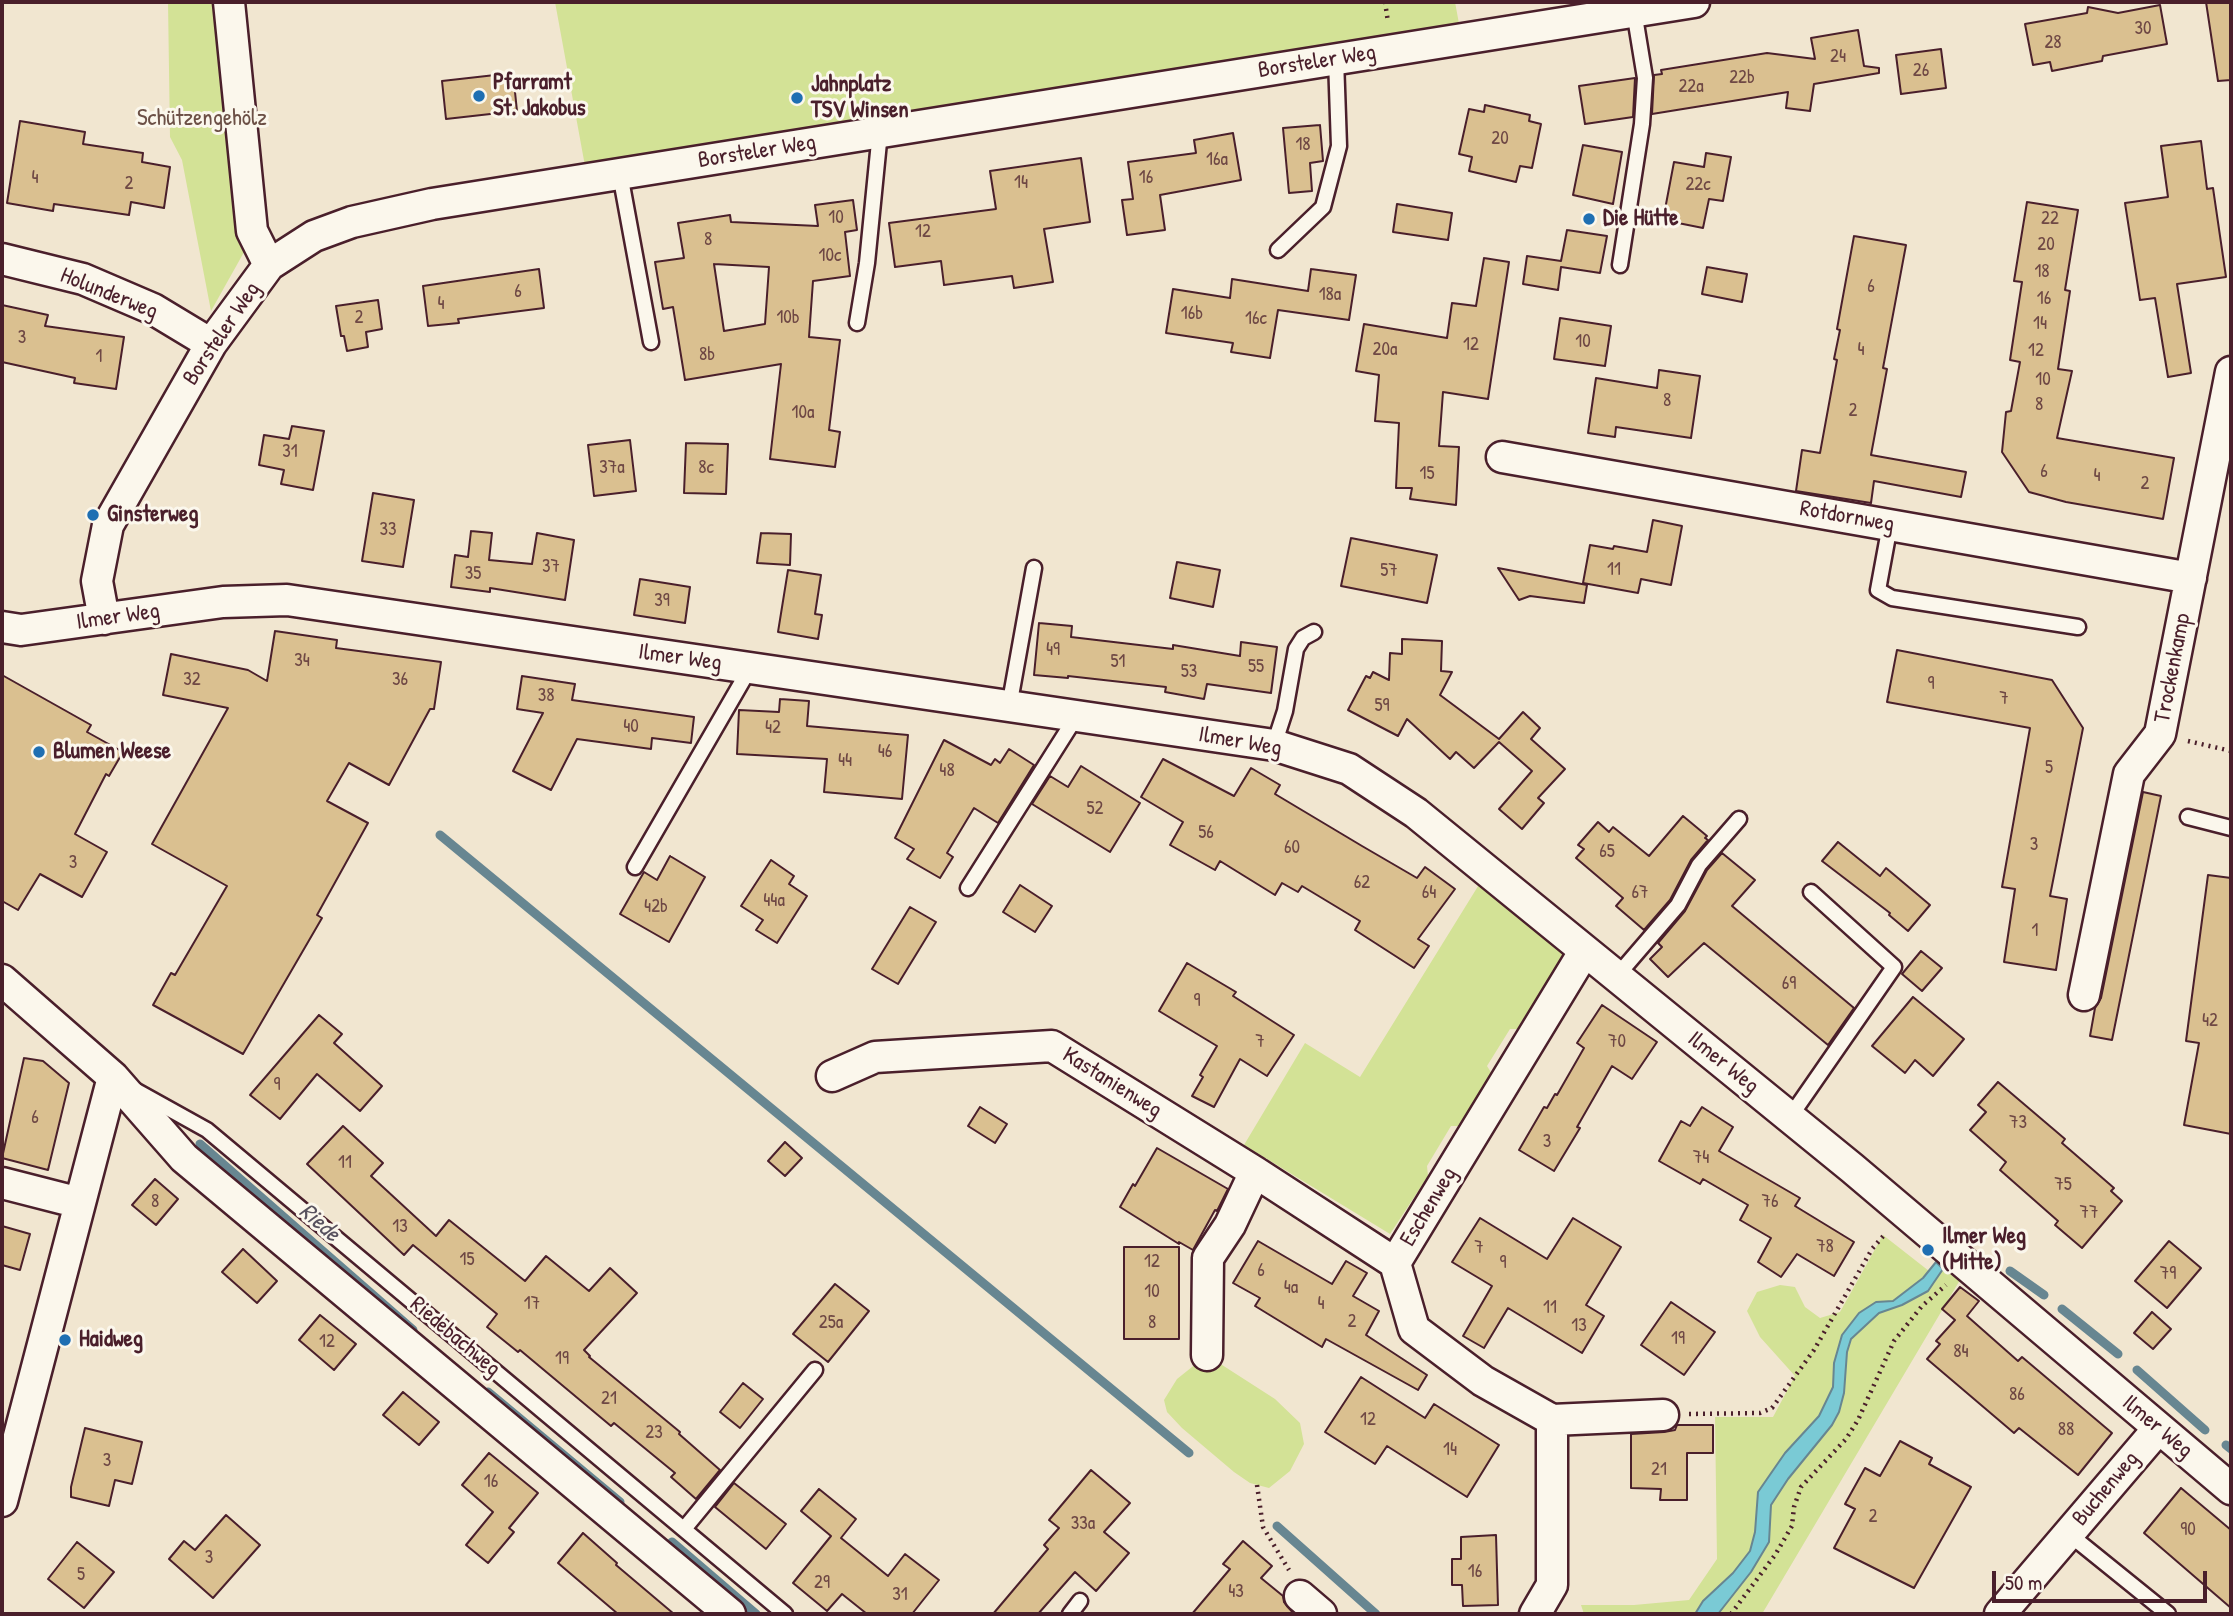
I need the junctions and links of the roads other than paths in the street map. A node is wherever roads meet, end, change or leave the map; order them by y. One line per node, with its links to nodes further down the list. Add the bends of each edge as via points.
1 (229, 2): 9 (street, via 252,231)
2 (1694, 2): 3 (street, Borsteler Weg)
3 (1624, 9): 4 (street, Borsteler Weg); 10 (lane, via 1645,78)
4 (1336, 59): 5 (street, Borsteler Weg); 7 (lane, via 1339,146 1322,207)
5 (880, 132): 6 (street, Borsteler Weg); 11 (lane)
6 (620, 174): 9 (street, Borsteler Weg, via 432,204 352,222 314,236); 12 (lane)
7 (1278, 250)
8 (2, 259): 13 (street, Holunderweg, via 83,279 153,309)
9 (269, 265): 13 (street, Borsteler Weg)
10 (1620, 265)
11 (857, 323)
12 (652, 342)
13 (211, 344): 19 (street, Borsteler Weg, via 108,525 97,581)
14 (2231, 372): 18 (street, Trockenkamp)
15 (1502, 457): 16 (street, Rotdornweg)
16 (1890, 525): 18 (street, Rotdornweg); 21 (lane, via 1878,590 1892,598)
17 (1034, 568): 24 (lane)
18 (2191, 578): 36 (street, Trockenkamp, via 2160,734 2129,774)
19 (104, 619): 20 (street, Ilmer Weg, via 21,630); 23 (street, Ilmer Weg, via 223,602 287,600)
20 (2, 626)
21 (2078, 627)
22 (1314, 632): 26 (lane, via 1296,649)
23 (750, 668): 24 (street, Ilmer Weg); 30 (lane)
24 (1009, 707): 25 (street, Ilmer Weg)
25 (1076, 717): 26 (street, Ilmer Weg); 31 (lane)
26 (1274, 745): 33 (street, Ilmer Weg, via 1349,769 1416,813)
27 (2188, 817): 29 (lane)
28 (1740, 819): 34 (lane, via 1699,865 1678,905)
29 (2231, 828)
30 (635, 867)
31 (968, 888)
32 (1811, 892): 39 (lane, via 1894,967)
33 (1584, 951): 34 (street, Ilmer Weg); 43 (street, Eschenweg)
34 (1616, 977): 39 (street, Ilmer Weg)
35 (2, 980): 38 (street, Riedebachweg)
36 (2084, 995)
37 (832, 1076): 40 (street, Kastanienweg, via 875,1056 1052,1046)
38 (113, 1077): 42 (street); 51 (lane, Riedebachweg, via 207,1130); 54 (street, Riedebachweg, via 184,1158)
39 (1790, 1117): 48 (street, Ilmer Weg)
40 (1255, 1172): 43 (street, Kastanienweg); 44 (street, via 1208,1258)
41 (2, 1183): 42 (street)
42 (79, 1203): 50 (street)
43 (1395, 1263): 47 (street, Eschenweg, via 1414,1329 1483,1381)
44 (1207, 1355)
45 (815, 1370): 51 (lane)
46 (1664, 1415): 47 (street)
47 (1552, 1420): 57 (street, via 1552,1585)
48 (2158, 1429): 49 (street, Ilmer Weg); 52 (street, Buchenweg)
49 (2231, 1489)
50 (3, 1492)
51 (684, 1529): 55 (lane, Riedebachweg)
52 (2069, 1534): 58 (street, Buchenweg); 59 (lane)
53 (1080, 1601): 56 (lane)
54 (730, 1614)
55 (785, 1614)
56 (1070, 1614)
57 (1535, 1614)
58 (2000, 1614)
59 (2168, 1614)

